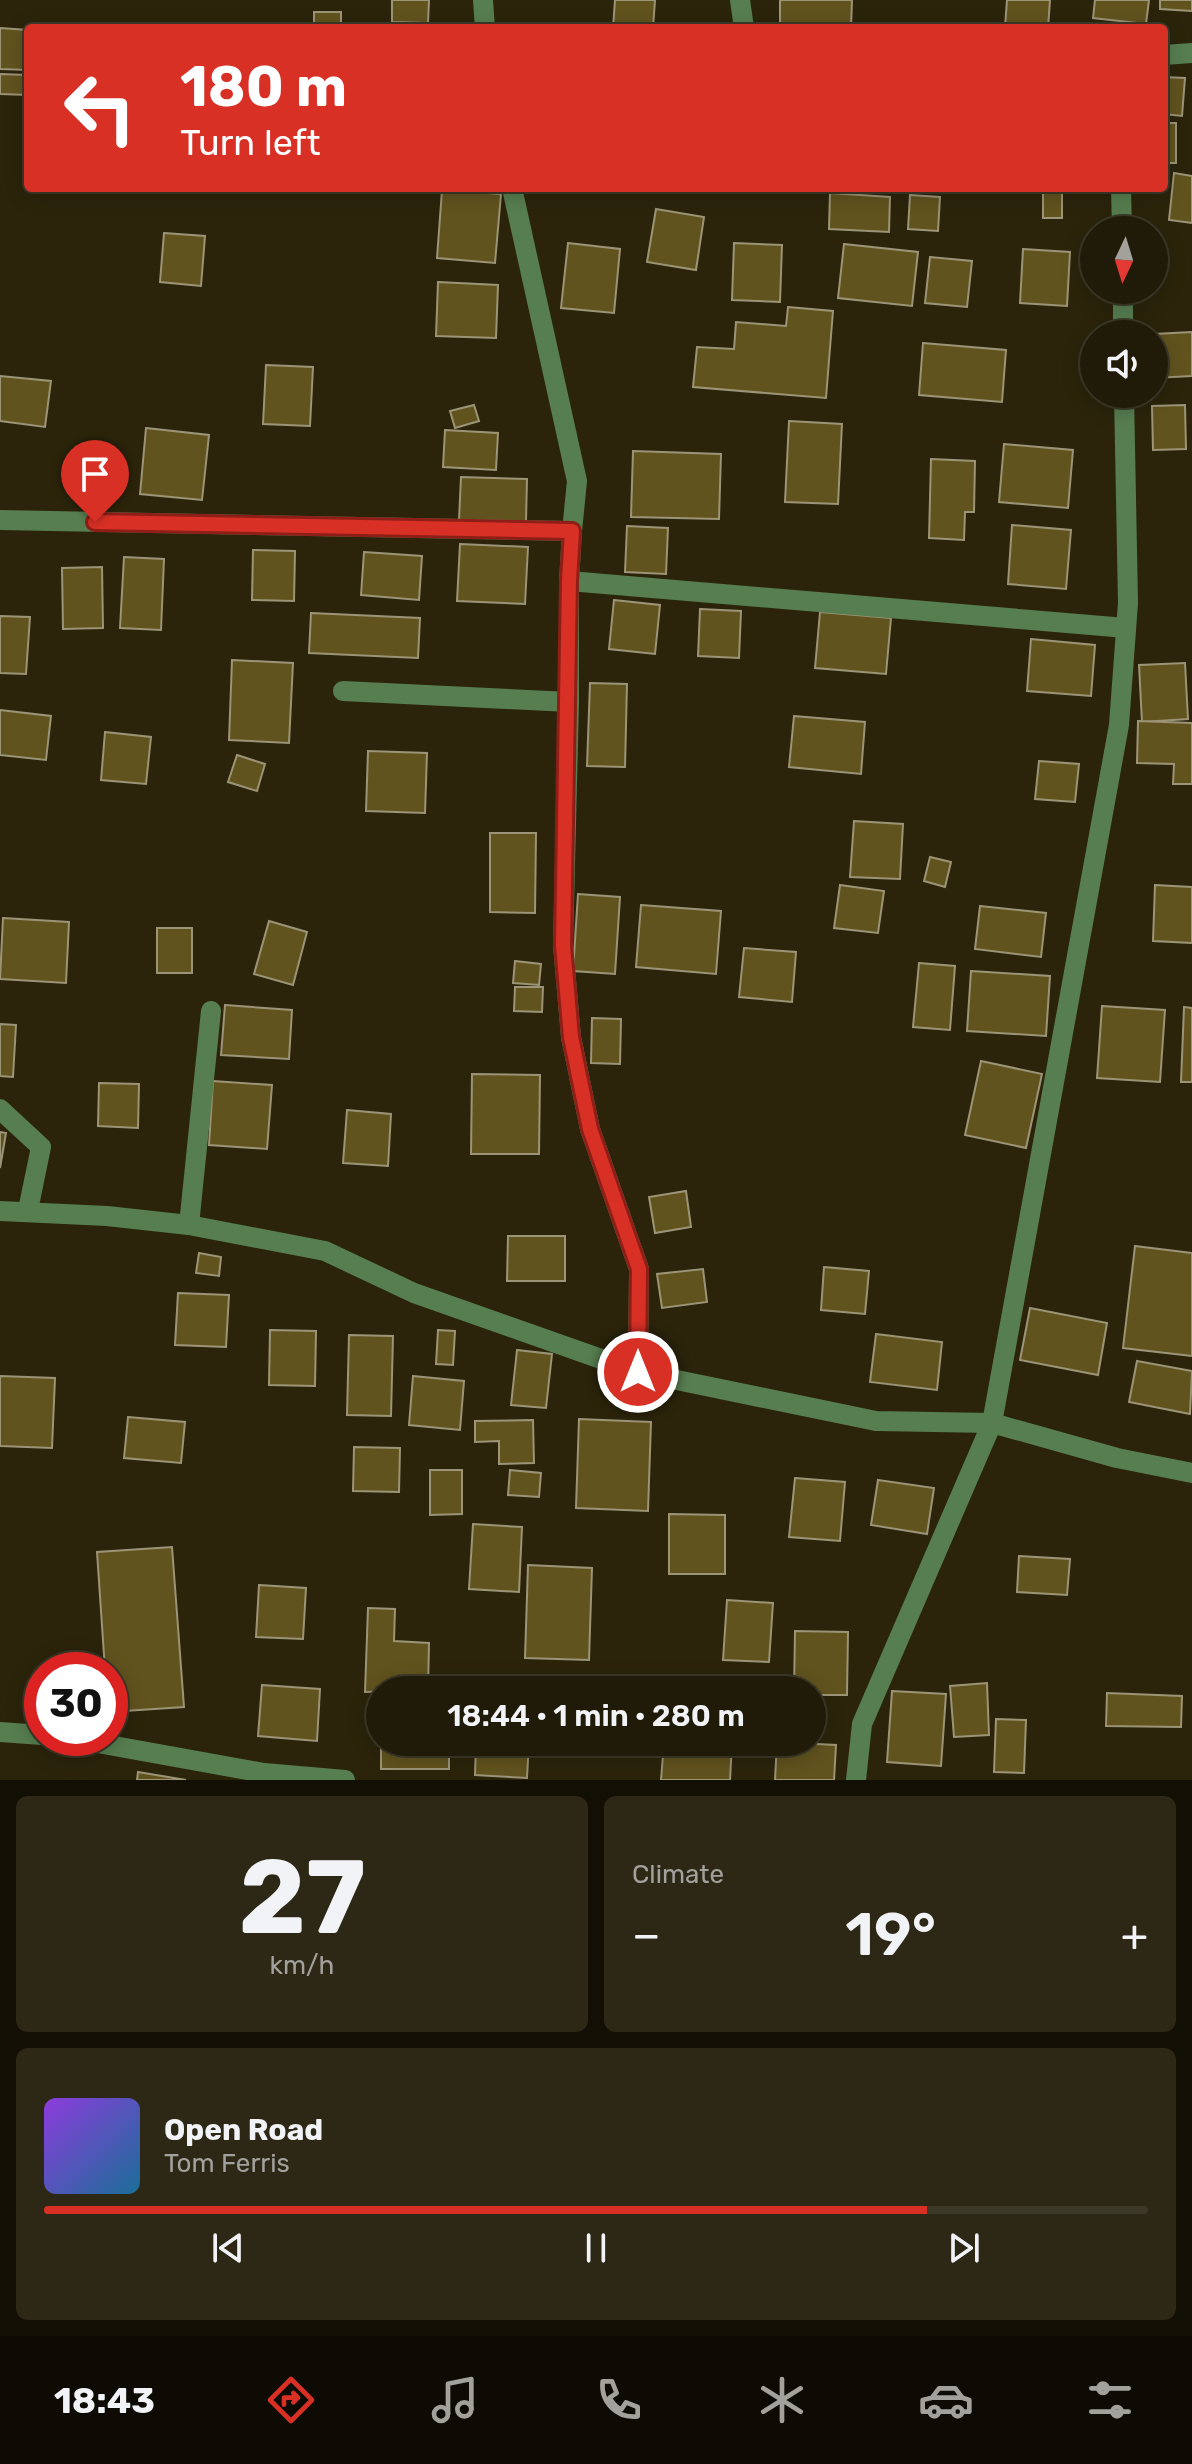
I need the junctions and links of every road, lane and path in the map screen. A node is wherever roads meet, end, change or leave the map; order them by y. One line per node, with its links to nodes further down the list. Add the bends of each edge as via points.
1 (483, 0): 3 (street)
2 (740, 0): 4 (street)
3 (485, 24)
4 (743, 24)
5 (1192, 53): 6 (street)
6 (1168, 55)
7 (513, 192): 12 (street, via 577,481)
8 (1121, 192): 9 (street)
9 (1122, 216)
10 (1124, 408): 14 (street)
11 (0, 520): 12 (street)
12 (572, 531): 13 (street)
13 (569, 581): 14 (street); 16 (street)
14 (1126, 628): 23 (street, via 1119,725)
15 (343, 691): 16 (street)
16 (569, 702): 22 (street, via 563,945 571,1037 590,1129 639,1269)
17 (211, 1011): 21 (street)
18 (0, 1109): 19 (street, via 41,1147)
19 (28, 1210): 20 (street); 21 (street)
20 (0, 1211)
21 (189, 1225): 22 (street, via 325,1251 414,1293)
22 (638, 1372): 23 (street, via 876,1421)
23 (992, 1423): 24 (street); 29 (street, via 862,1724)
24 (1192, 1473)
25 (0, 1732): 26 (street)
26 (24, 1734)
27 (128, 1748): 28 (street, via 264,1773)
28 (345, 1780)
29 (856, 1780)

